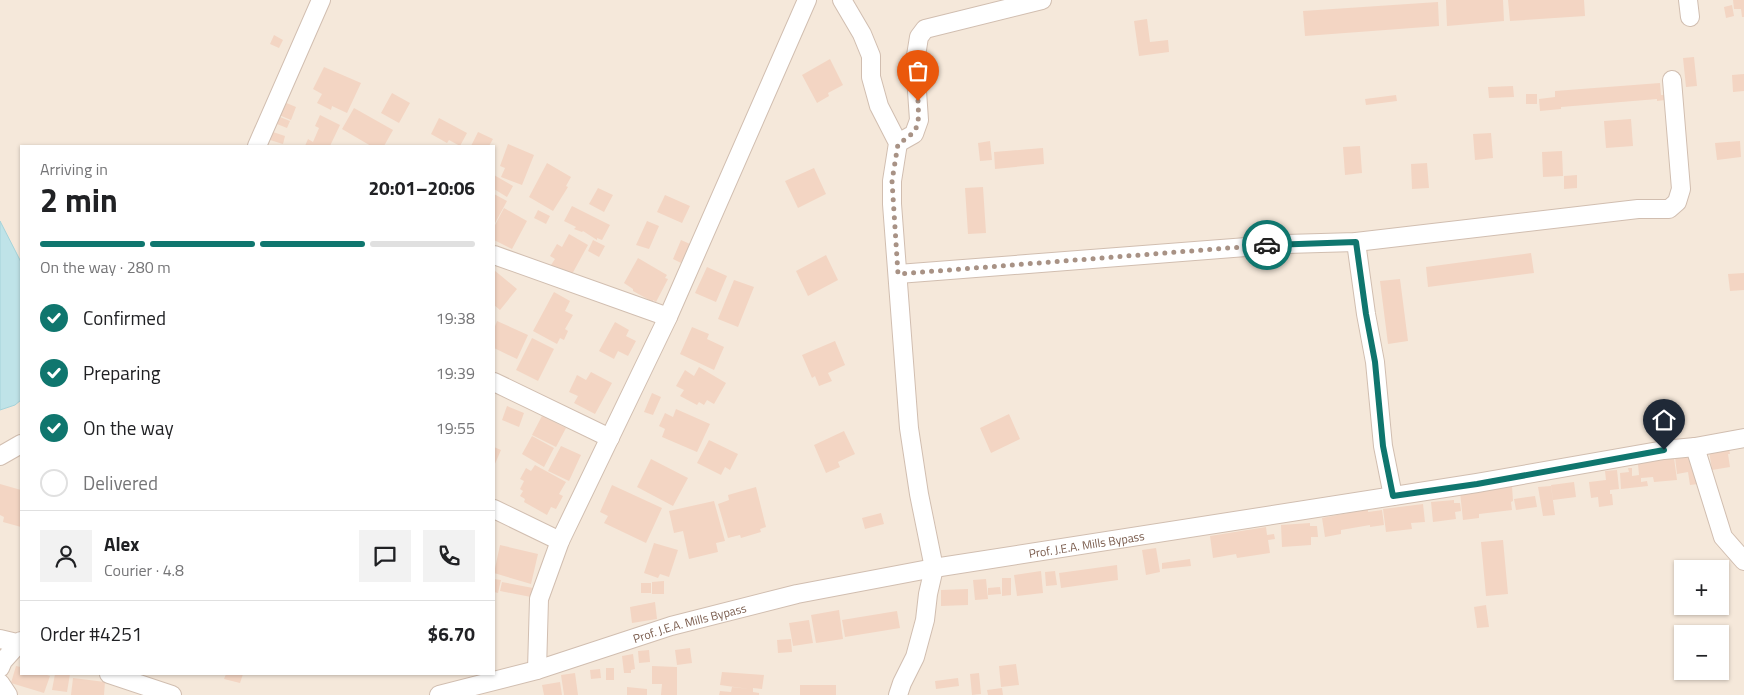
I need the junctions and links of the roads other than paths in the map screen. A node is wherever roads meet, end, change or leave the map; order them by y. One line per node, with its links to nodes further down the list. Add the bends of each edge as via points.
1 (321, 0): 7 (street)
2 (807, 0): 11 (street)
3 (842, 0): 6 (street, via 871,56 871,78 879,106)
4 (1042, 0): 6 (street, via 925,29 919,37 915,62 919,120 914,134)
5 (1672, 80): 8 (street, via 1681,189 1677,202 1669,209 1638,209)
6 (898, 144): 10 (street, via 892,181)
7 (260, 145)
8 (1356, 242): 10 (street, via 1286,244); 18 (street, via 1375,362 1383,446)
9 (495, 255): 11 (street)
10 (898, 274): 22 (street, via 909,428)
11 (668, 317): 13 (street)
12 (495, 382): 13 (street)
13 (610, 438): 20 (street)
14 (1744, 438): 16 (street, Prof. J.E.A. Mills Bypass)
15 (20, 445): 17 (street)
16 (1695, 447): 18 (street, Prof. J.E.A. Mills Bypass); 21 (street, via 1723,537)
17 (0, 456)
18 (1393, 496): 22 (street, Prof. J.E.A. Mills Bypass)
19 (495, 509): 20 (street)
20 (560, 541): 27 (street, via 539,598)
21 (1744, 561)
22 (934, 568): 27 (street, Prof. J.E.A. Mills Bypass, via 797,594 671,626); 33 (street, via 915,657)
23 (0, 639): 24 (street)
24 (20, 643)
25 (20, 644): 26 (street)
26 (0, 668)
27 (536, 670): 32 (street, Prof. J.E.A. Mills Bypass)
28 (112, 675): 31 (street)
29 (0, 683): 30 (street)
30 (8, 695)
31 (172, 695)
32 (438, 695)
33 (898, 695)

